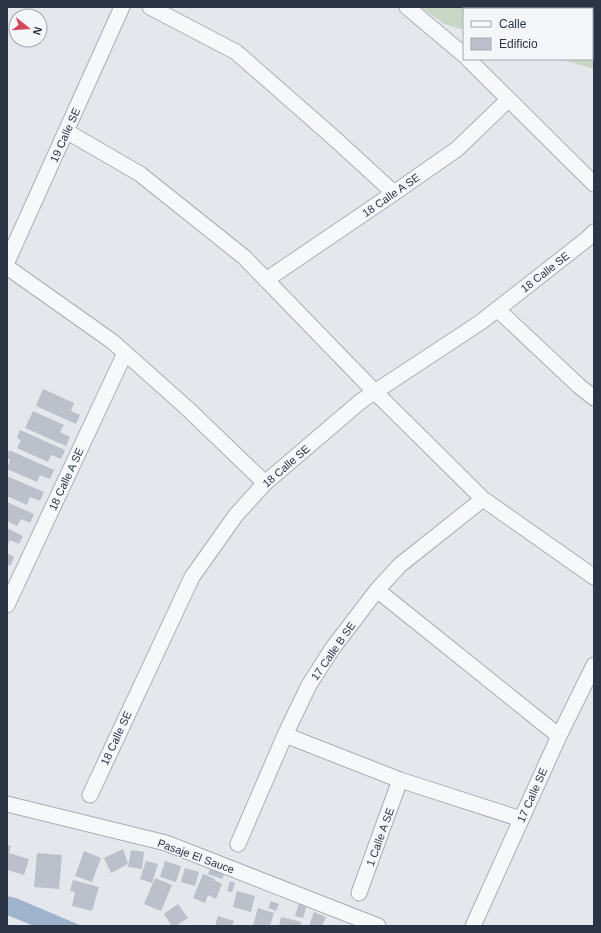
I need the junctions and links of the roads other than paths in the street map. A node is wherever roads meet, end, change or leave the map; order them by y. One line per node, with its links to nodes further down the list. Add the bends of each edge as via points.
1 (122, 7): 7 (street, 19 Calle SE)
2 (150, 7): 9 (street, via 236,52)
3 (407, 7): 4 (street)
4 (463, 54)
5 (469, 60): 6 (street)
6 (508, 100): 8 (street); 9 (street, 18 Calle A SE, via 457,149)
7 (66, 131): 11 (street, 19 Calle SE); 13 (street, via 140,174 244,257)
8 (594, 184)
9 (394, 193): 13 (street, 18 Calle A SE)
10 (594, 232): 14 (street, 18 Calle SE)
11 (7, 262)
12 (7, 267): 15 (street)
13 (266, 280): 16 (street)
14 (497, 309): 16 (street, 18 Calle SE); 17 (street)
15 (125, 353): 18 (street); 22 (street, 18 Calle A SE)
16 (375, 392): 18 (street, 18 Calle SE); 19 (street)
17 (594, 398)
18 (265, 482): 27 (street, 18 Calle SE, via 236,515 192,577)
19 (483, 499): 20 (street); 21 (street, 17 Calle B SE, via 400,565)
20 (594, 577)
21 (377, 590): 24 (street, 17 Calle B SE, via 332,649 309,685); 25 (street)
22 (7, 605)
23 (594, 665): 25 (street, 17 Calle SE)
24 (285, 735): 26 (street); 30 (street, 17 Calle B SE)
25 (558, 736): 29 (street, 17 Calle SE)
26 (400, 780): 29 (street); 31 (street, 1 Calle A SE)
27 (90, 795)
28 (7, 804): 32 (street, Pasaje El Sauce, via 166,843)
29 (521, 819): 33 (street, 17 Calle SE)
30 (238, 844)
31 (359, 894)
32 (378, 926)
33 (473, 926)

